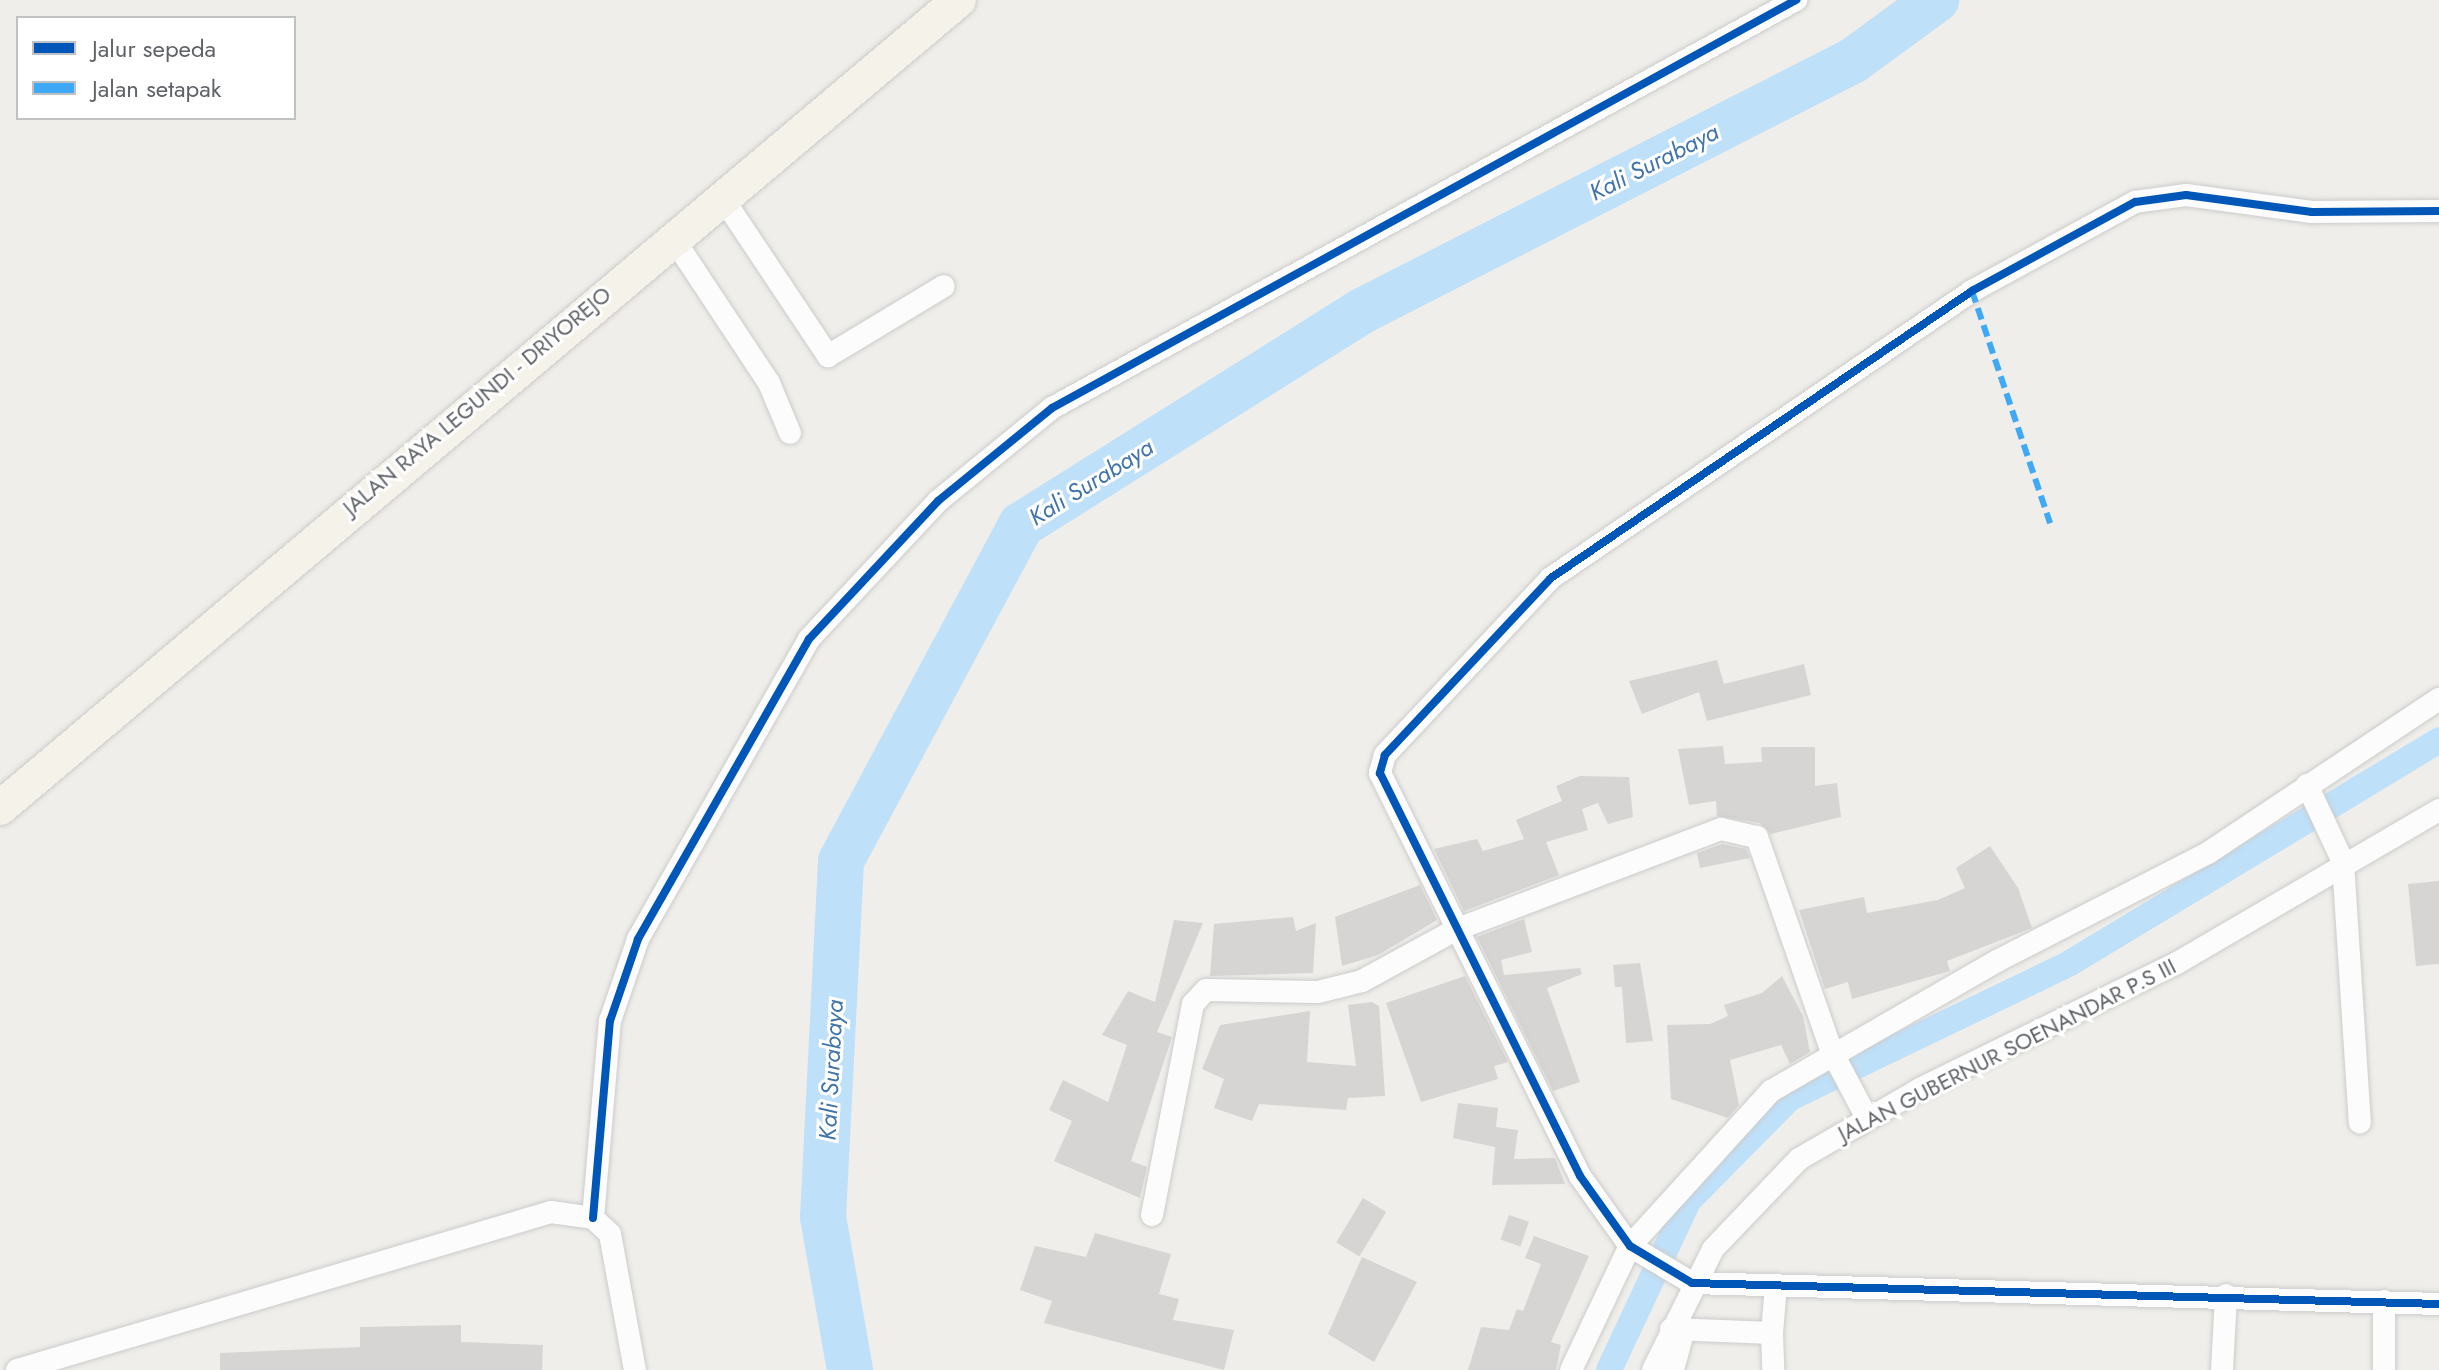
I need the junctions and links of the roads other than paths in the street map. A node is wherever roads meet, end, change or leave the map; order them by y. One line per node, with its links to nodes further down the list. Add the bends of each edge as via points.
1 (959, 0): 3 (main road, JALAN RAYA LEGUNDI - DRIYOREJO)
2 (1796, 0): 18 (street, via 1052,408 938,501 809,639 638,939 610,1021)
3 (720, 194): 5 (main road, JALAN RAYA LEGUNDI - DRIYOREJO); 6 (street, via 831,357)
4 (2439, 211): 13 (street, via 2312,212 2186,195 2135,202 1972,291 1551,578 1398,741 1380,773)
5 (671, 235): 7 (street, via 769,383); 10 (main road, JALAN RAYA LEGUNDI - DRIYOREJO)
6 (944, 286)
7 (790, 433)
8 (2439, 699): 9 (street)
9 (2310, 792): 12 (street); 14 (street)
10 (0, 808)
11 (2439, 810): 12 (street, JALAN GUBERNUR SOENANDAR P.S III)
12 (2340, 855): 15 (street, JALAN GUBERNUR SOENANDAR P.S III, via 2177,963); 16 (street)
13 (1455, 930): 14 (street, via 1721,829 1747,830 1757,837); 17 (street, via 1340,988 1215,989 1198,996); 19 (street, via 1580,1176)
14 (1836, 1059): 15 (street); 19 (street, via 1738,1121)
15 (1862, 1110): 20 (street, JALAN GUBERNUR SOENANDAR P.S III, via 1747,1207)
16 (2360, 1122)
17 (1152, 1215)
18 (593, 1218): 27 (street, via 551,1212); 28 (street, via 610,1234)
19 (1635, 1248): 20 (street); 29 (street)
20 (1685, 1279): 21 (street); 25 (street, JALAN GUBERNUR SOENANDAR P.S III)
21 (1776, 1285): 22 (street); 26 (street)
22 (2226, 1295): 23 (street); 33 (street)
23 (2384, 1301): 24 (street); 34 (street)
24 (2439, 1304)
25 (1677, 1329): 26 (street); 30 (street, JALAN GUBERNUR SOENANDAR P.S III); 31 (street)
26 (1772, 1333): 32 (street)
27 (17, 1370)
28 (635, 1370)
29 (1571, 1370)
30 (1653, 1370)
31 (1673, 1370)
32 (1773, 1370)
33 (2222, 1370)
34 (2384, 1370)

